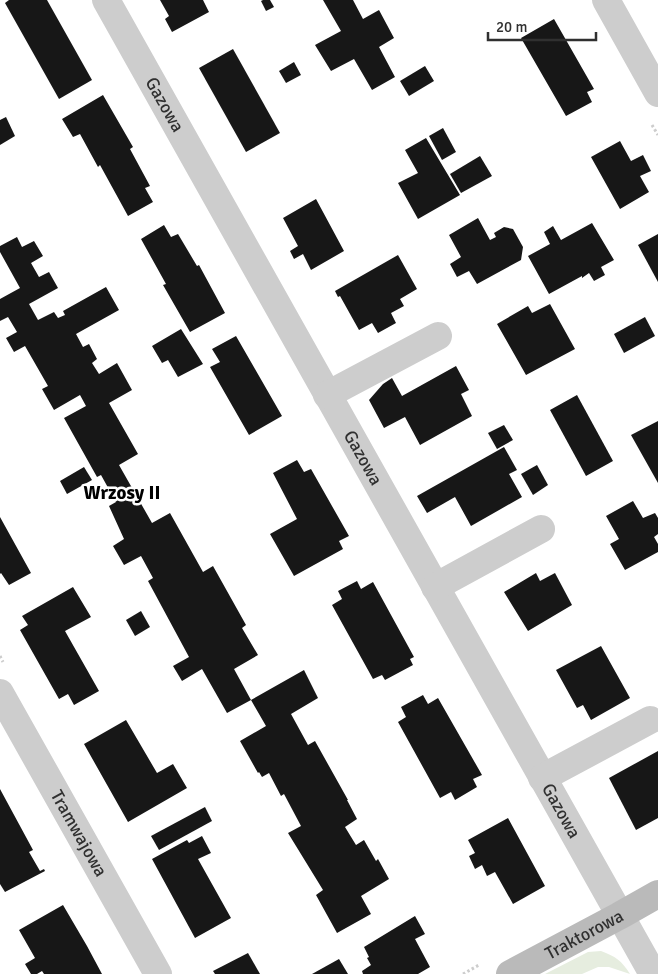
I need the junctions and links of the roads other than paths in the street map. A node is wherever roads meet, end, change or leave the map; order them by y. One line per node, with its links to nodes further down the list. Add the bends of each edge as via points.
1 (106, 0): 5 (street, Gazowa)
2 (606, 0): 3 (street)
3 (658, 93)
4 (438, 336): 5 (street)
5 (327, 395): 7 (street, Gazowa)
6 (541, 529): 7 (street)
7 (434, 587): 10 (street, Gazowa)
8 (0, 693): 13 (street, Tramwajowa)
9 (650, 720): 10 (street)
10 (542, 778): 12 (street, Gazowa)
11 (658, 894): 12 (street, Traktorowa)
12 (619, 916): 14 (street, Traktorowa); 15 (street, Gazowa)
13 (158, 974)
14 (510, 974)
15 (652, 974)

